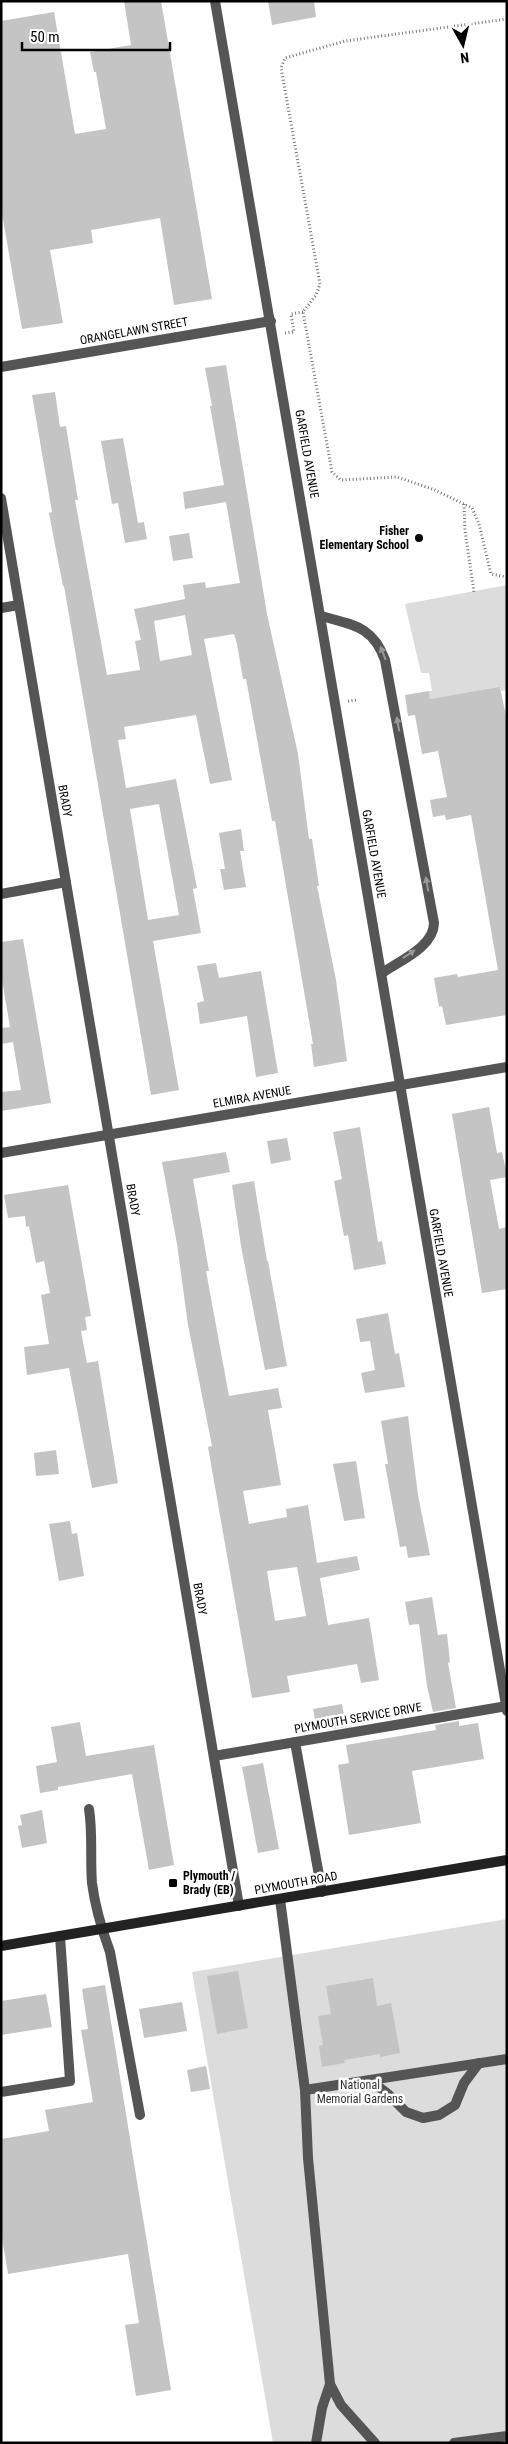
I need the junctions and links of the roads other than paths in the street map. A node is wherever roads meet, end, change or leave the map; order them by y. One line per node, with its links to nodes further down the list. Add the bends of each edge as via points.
1 (215, 1): 2 (street, GARFIELD AVENUE)
2 (271, 321): 3 (street, ORANGELAWN STREET); 7 (street, GARFIELD AVENUE)
3 (1, 367)
4 (1, 498): 5 (street, BRADY)
5 (19, 605): 6 (street); 8 (street, BRADY)
6 (1, 608)
7 (321, 616): 10 (street, GARFIELD AVENUE); 10 (street, one-way to 7, via 428,941 434,932 434,923 380,645 360,627)
8 (66, 882): 9 (street); 13 (street, BRADY)
9 (1, 894)
10 (382, 973): 12 (street, GARFIELD AVENUE)
11 (507, 1067): 12 (street, ELMIRA AVENUE)
12 (400, 1085): 13 (street, ELMIRA AVENUE); 15 (street, GARFIELD AVENUE)
13 (109, 1135): 14 (street, ELMIRA AVENUE); 17 (street, BRADY)
14 (1, 1153)
15 (506, 1708): 16 (street, PLYMOUTH SERVICE DRIVE)
16 (295, 1742): 17 (street, PLYMOUTH SERVICE DRIVE); 20 (street)
17 (214, 1756): 22 (street, BRADY)
18 (89, 1809): 23 (street, via 92,1885)
19 (507, 1860): 20 (main road, PLYMOUTH ROAD)
20 (322, 1892): 21 (main road, PLYMOUTH ROAD)
21 (280, 1899): 22 (main road, PLYMOUTH ROAD); 29 (street)
22 (239, 1906): 23 (main road, PLYMOUTH ROAD)
23 (102, 1930): 24 (main road, PLYMOUTH ROAD); 31 (street, via 110,1952)
24 (60, 1936): 25 (main road, PLYMOUTH ROAD); 30 (street, via 70,2081)
25 (1, 1946)
26 (507, 2059): 27 (street)
27 (479, 2063): 28 (street); 28 (street, via 464,2083 454,2105 439,2115 423,2118 406,2112)
28 (370, 2080): 29 (street)
29 (305, 2090): 32 (street, via 308,2158)
30 (1, 2092)
31 (140, 2115)
32 (330, 2384): 35 (street); 36 (street, via 341,2405)
33 (507, 2436): 34 (street)
34 (487, 2441): 37 (street)
35 (316, 2443)
36 (375, 2443)
37 (454, 2443)

